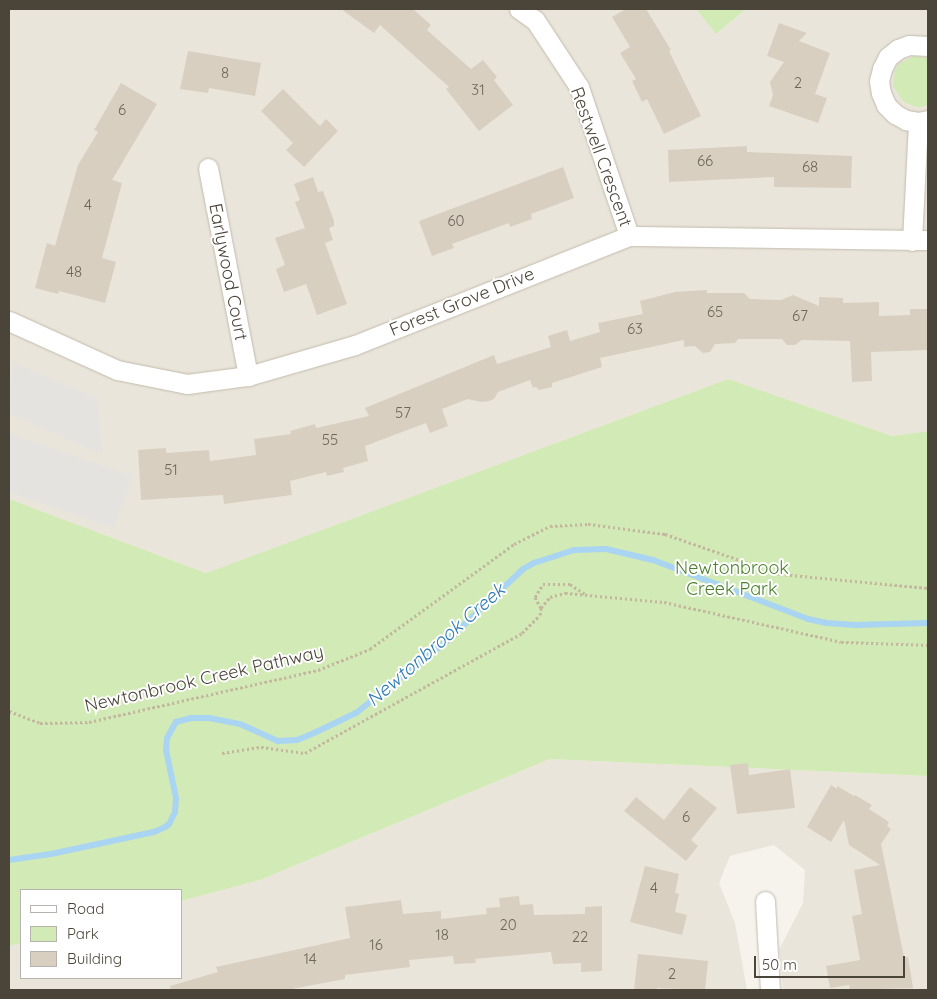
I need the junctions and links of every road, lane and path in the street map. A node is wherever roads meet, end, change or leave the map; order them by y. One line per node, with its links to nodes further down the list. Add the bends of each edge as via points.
1 (519, 9): 5 (street, Restwell Crescent, via 535,20 579,87)
2 (928, 46): 3 (street, via 909,45 898,49 888,57 879,81 881,93 894,114 906,120)
3 (923, 121): 6 (street)
4 (208, 168): 8 (street, Earlywood Court)
5 (629, 236): 6 (street, Forest Grove Drive); 8 (street, Forest Grove Drive, via 355,345)
6 (920, 240)
7 (9, 321): 8 (street, Forest Grove Drive, via 117,370 187,384)
8 (248, 376)
9 (928, 588): 13 (path, Newtonbrook Creek Pathway, via 780,574 665,534 588,524 550,526 514,544 370,649 318,670 89,722 40,723)
10 (585, 594): 11 (path, via 564,593 550,597); 11 (path, via 570,584 542,584 535,597); 12 (path, via 664,602 841,642)
11 (541, 608): 14 (path, via 540,614 522,633 304,753 261,747)
12 (928, 645)
13 (9, 711)
14 (222, 753)
15 (765, 901): 16 (street)
16 (770, 990)

